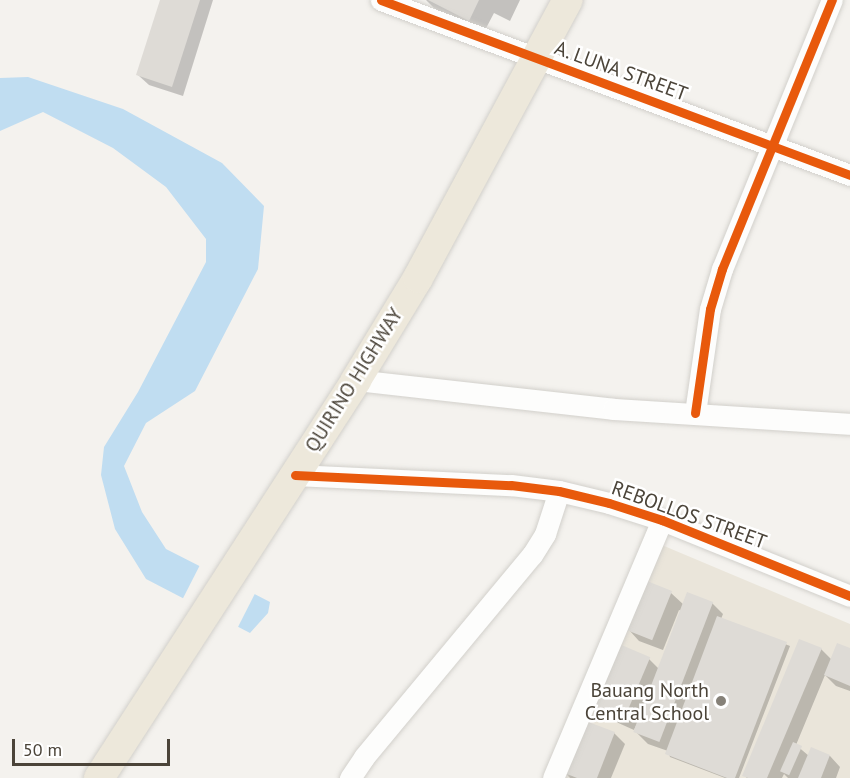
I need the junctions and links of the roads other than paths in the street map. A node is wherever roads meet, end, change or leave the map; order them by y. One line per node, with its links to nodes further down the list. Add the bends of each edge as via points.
1 (381, 0): 4 (street, A. LUNA STREET)
2 (568, 0): 4 (highway, QUIRINO HIGHWAY)
3 (832, 0): 5 (street)
4 (538, 60): 5 (street, A. LUNA STREET); 7 (highway, QUIRINO HIGHWAY, via 418,278)
5 (772, 146): 6 (street, A. LUNA STREET); 8 (street, via 722,269 710,309)
6 (850, 175)
7 (356, 380): 8 (street, via 613,409); 10 (highway, QUIRINO HIGHWAY)
8 (695, 413): 9 (street)
9 (850, 424)
10 (294, 475): 11 (street, REBOLLOS STREET, via 511,485); 14 (highway, QUIRINO HIGHWAY)
11 (558, 491): 12 (street, REBOLLOS STREET); 15 (street, via 545,534 532,555)
12 (662, 520): 13 (street, REBOLLOS STREET); 16 (street)
13 (850, 596)
14 (99, 778)
15 (350, 778)
16 (553, 778)

